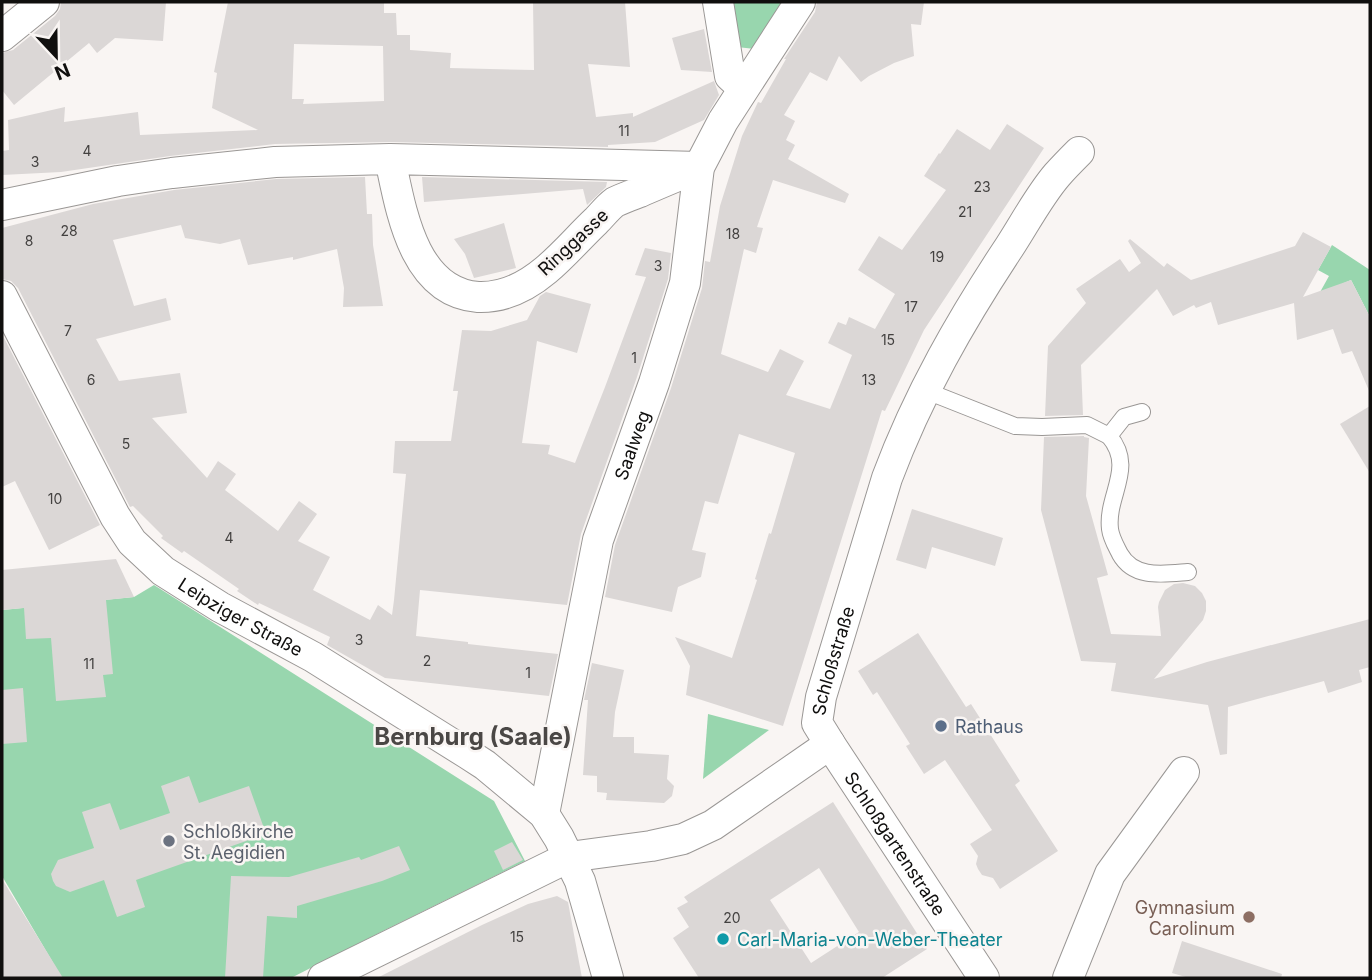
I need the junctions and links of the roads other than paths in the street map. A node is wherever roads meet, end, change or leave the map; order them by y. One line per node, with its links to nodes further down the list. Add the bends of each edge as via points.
1 (44, 2): 4 (street)
2 (718, 2): 5 (street, via 730,76)
3 (800, 2): 5 (street, Saalweg)
4 (2, 36)
5 (744, 88): 8 (street, Saalweg)
6 (1079, 152): 11 (street, Schloßstraße, via 1056,176 979,292)
7 (390, 159): 8 (street); 8 (street, Ringgasse, via 400,204 422,262 448,288 465,296 483,297 509,293 533,280 614,203); 9 (street, via 275,162 183,172)
8 (699, 167): 17 (street, Saalweg, via 685,283 598,540)
9 (2, 205)
10 (2, 296): 17 (street, Leipziger Straße, via 132,542 163,571 313,657 485,765)
11 (924, 390): 13 (lane, via 1015,426 1087,425); 15 (street, Schloßstraße, via 887,478 821,697 817,723)
12 (1142, 412): 13 (lane, via 1124,417)
13 (1109, 436): 14 (lane, via 1118,446 1120,458 1110,529 1122,558 1139,571 1154,575)
14 (1188, 572)
15 (830, 744): 18 (street, via 713,825 683,839); 21 (street, Schloßgartenstraße)
16 (1184, 772): 22 (street, via 1110,874)
17 (544, 814): 18 (street, Leipziger Straße)
18 (569, 857): 19 (street); 20 (street, Leipziger Straße, via 589,907)
19 (323, 978)
20 (608, 978)
21 (984, 978)
22 (1068, 978)

